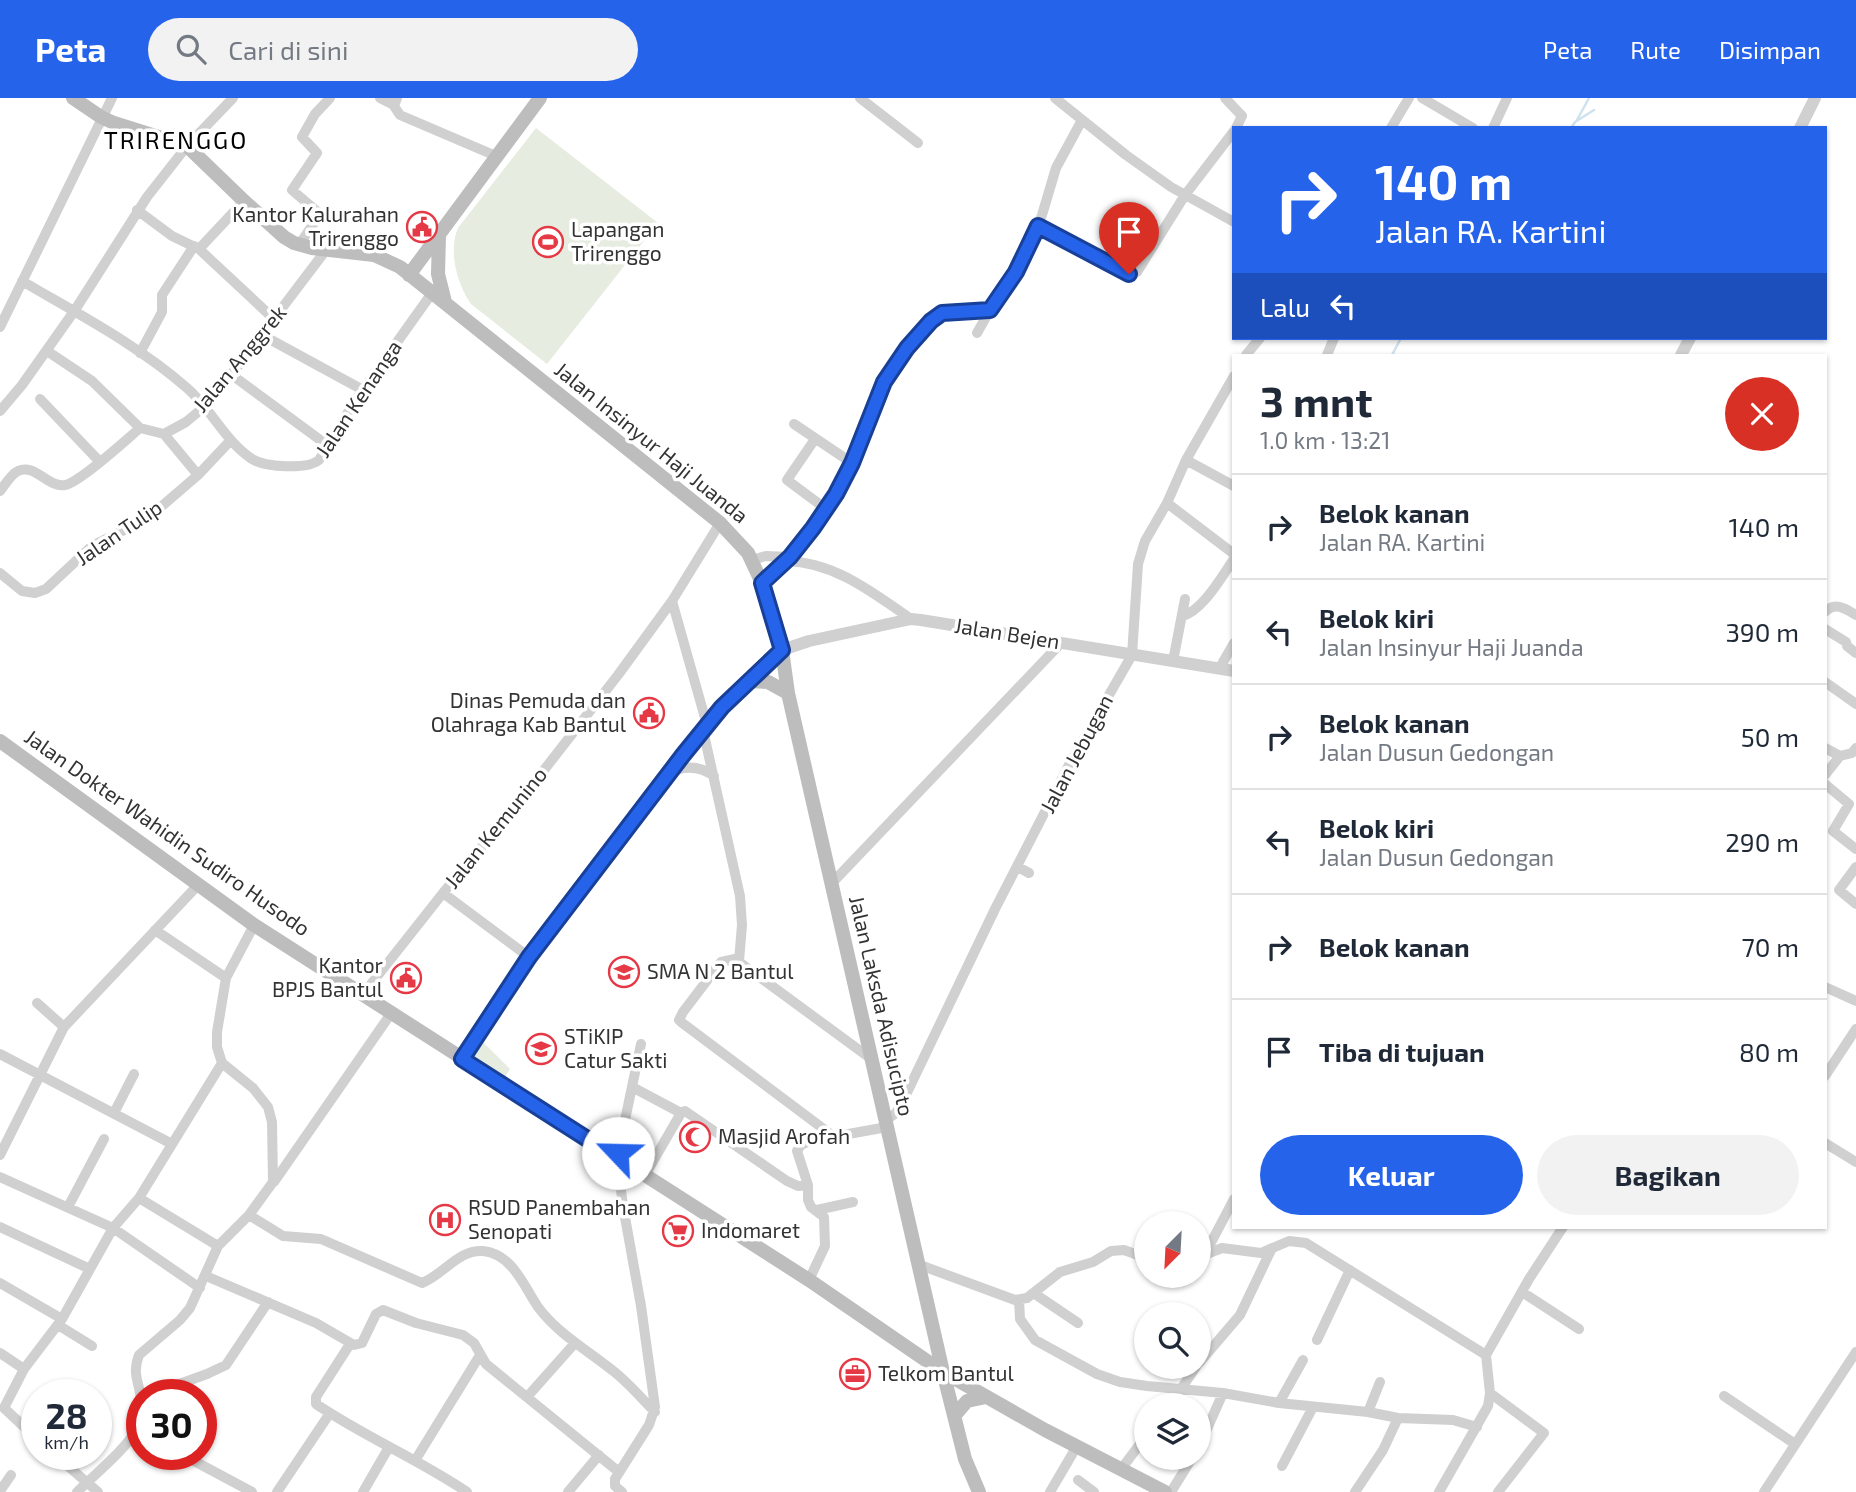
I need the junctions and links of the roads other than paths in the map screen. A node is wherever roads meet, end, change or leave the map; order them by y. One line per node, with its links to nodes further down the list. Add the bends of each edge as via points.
1 (73, 98): 15 (main road, Jalan Insinyur Haji Juanda)
2 (112, 98): 15 (street)
3 (233, 98): 24 (street)
4 (330, 98): 32 (street, via 302,137 317,153 292,190 320,214)
5 (380, 98): 13 (street)
6 (540, 98): 25 (main road)
7 (860, 98): 23 (street)
8 (1225, 98): 18 (street, via 1242,116)
9 (1409, 98): 19 (street)
10 (1422, 98): 17 (street)
11 (1507, 98): 20 (street)
12 (1815, 98): 21 (street)
13 (396, 101): 25 (street, via 395,111 408,120)
14 (1059, 101): 16 (street)
15 (101, 117): 24 (main road, Jalan Insinyur Haji Juanda); 36 (street)
16 (1082, 120): 26 (street); 30 (street, via 1056,168)
17 (1461, 125)
18 (1237, 126)
19 (1392, 126)
20 (1494, 126)
21 (1801, 126)
22 (1232, 134): 26 (street)
23 (918, 143)
24 (187, 146): 27 (main road, Jalan Insinyur Haji Juanda); 28 (street)
25 (496, 156): 31 (main road)
26 (1185, 195): 29 (street); 30 (street, via 1142,267 1133,274)
27 (244, 201): 32 (main road, Jalan Insinyur Haji Juanda); 33 (street)
28 (137, 210): 33 (street); 39 (street)
29 (1232, 221)
30 (1038, 226): 40 (street, via 1016,272)
31 (439, 234): 35 (main road); 38 (main road, via 438,274)
32 (299, 245): 34 (main road, Jalan Insinyur Haji Juanda)
33 (197, 248): 41 (street); 47 (street, via 162,295 162,312)
34 (326, 250): 35 (main road, Jalan Insinyur Haji Juanda, via 374,255); 41 (street, Jalan Anggrek)
35 (409, 275): 37 (main road, Jalan Insinyur Haji Juanda)
36 (22, 281): 39 (street, Jalan Kenanga); 42 (street)
37 (432, 293): 38 (main road, Jalan Insinyur Haji Juanda); 51 (street, Jalan Kenanga)
38 (445, 303): 69 (main road, Jalan Insinyur Haji Juanda)
39 (75, 310): 46 (street); 47 (street, Jalan Kenanga)
40 (990, 310): 43 (street); 63 (street, via 949,311 925,327 888,375)
41 (274, 318): 44 (street, Jalan Anggrek)
42 (0, 327)
43 (977, 333)
44 (262, 335): 49 (street, Jalan Anggrek); 51 (street)
45 (1258, 340): 48 (street)
46 (47, 351): 54 (street); 56 (street, via 92,381)
47 (140, 353): 53 (street, Jalan Kenanga, via 185,386)
48 (1247, 354)
49 (232, 374): 53 (street, Jalan Anggrek); 60 (street)
50 (1232, 380): 61 (street, Jalan Jebugan)
51 (363, 390): 60 (street, Jalan Kenanga)
52 (40, 399): 62 (street)
53 (204, 407): 57 (street, Jalan Anggrek); 59 (street, Jalan Kenanga)
54 (0, 411)
55 (794, 424): 58 (street)
56 (140, 428): 57 (street); 62 (street)
57 (164, 433): 64 (street)
58 (815, 439): 63 (street); 68 (street, via 787,480)
59 (230, 441): 60 (street, Jalan Kenanga, via 269,466 315,464); 64 (street, Jalan Tulip)
60 (327, 445)
61 (1186, 460): 65 (street); 67 (street, Jalan Jebugan)
62 (100, 462): 66 (street, via 67,485 21,469)
63 (852, 463): 68 (street)
64 (198, 475): 74 (street, Jalan Tulip, via 148,518 92,546 46,589 22,591)
65 (1232, 485)
66 (0, 491)
67 (1167, 503): 70 (street); 87 (street, Jalan Jebugan, via 1145,541 1138,564)
68 (826, 509): 71 (street)
69 (720, 523): 72 (main road, Jalan Insinyur Haji Juanda); 77 (street, Jalan Kemunino)
70 (1232, 552)
71 (788, 559): 72 (street, via 766,556); 75 (street); 81 (street, via 834,570)
72 (752, 560): 75 (main road, Jalan Insinyur Haji Juanda)
73 (1232, 562): 80 (street, via 1201,604)
74 (0, 573)
75 (762, 583): 85 (main road, Jalan Insinyur Haji Juanda)
76 (1185, 599): 80 (street)
77 (672, 601): 95 (street); 110 (street, Jalan Kemunino, via 525,795)
78 (1827, 610): 79 (street, via 1837,606)
79 (1856, 615)
80 (1182, 616): 88 (street)
81 (911, 619): 83 (street, Jalan Bejen); 85 (street, Jalan Bejen)
82 (1827, 630): 86 (street)
83 (1061, 643): 87 (street, Jalan Bejen); 108 (street)
84 (1232, 646): 89 (street)
85 (782, 650): 91 (main road); 93 (main road, Jalan Laksda Adisucipto)
86 (1856, 653)
87 (1132, 654): 88 (street, Jalan Bejen); 105 (street, Jalan Jebugan)
88 (1173, 661): 89 (street, Jalan Bejen)
89 (1219, 669): 90 (street, Jalan Bejen)
90 (1232, 671)
91 (747, 681): 93 (main road, via 768,682); 95 (main road)
92 (1827, 683): 94 (street)
93 (788, 693): 108 (main road, Jalan Laksda Adisucipto)
94 (1856, 704)
95 (705, 728): 101 (main road); 102 (street)
96 (0, 741): 109 (main road, Jalan Dokter Wahidin Sudiro Husodo)
97 (1827, 749): 99 (street)
98 (1855, 752): 99 (street)
99 (1840, 756): 100 (street)
100 (1827, 772)
101 (669, 773): 102 (street, via 696,767); 114 (main road)
102 (715, 776): 115 (street, via 740,896)
103 (1827, 786): 104 (street, via 1849,804 1833,831)
104 (1856, 849)
105 (1018, 867): 107 (street); 135 (street, Jalan Jebugan, via 901,1105)
106 (1856, 867): 111 (street, via 1839,890)
107 (1029, 873)
108 (832, 883): 126 (main road, Jalan Laksda Adisucipto)
109 (199, 884): 112 (main road, Jalan Dokter Wahidin Sudiro Husodo); 113 (street)
110 (443, 893): 114 (street); 118 (street, Jalan Kemunino)
111 (1856, 904)
112 (254, 925): 116 (street); 118 (main road, Jalan Dokter Wahidin Sudiro Husodo)
113 (155, 930): 116 (street); 122 (street)
114 (529, 957): 127 (main road)
115 (740, 961): 126 (street); 136 (street, via 721,962 679,1020)
116 (226, 978): 128 (street, via 217,1032)
117 (1827, 988): 119 (street)
118 (364, 993): 121 (main road, Jalan Dokter Wahidin Sudiro Husodo)
119 (1856, 1001)
120 (37, 1003): 122 (street)
121 (392, 1012): 127 (main road, Jalan Dokter Wahidin Sudiro Husodo); 145 (street)
122 (64, 1027): 131 (street)
123 (1856, 1028): 129 (street)
124 (641, 1044): 132 (street)
125 (0, 1054): 131 (street)
126 (870, 1058): 135 (main road, Jalan Laksda Adisucipto)
127 (462, 1059): 141 (main road, Jalan Dokter Wahidin Sudiro Husodo)
128 (222, 1063): 138 (street); 145 (street, via 268,1107)
129 (1827, 1073)
130 (134, 1074): 133 (street)
131 (40, 1075): 133 (street); 140 (street)
132 (634, 1088): 134 (street); 141 (street)
133 (114, 1112): 138 (street)
134 (681, 1113): 143 (street); 146 (street, via 690,1113 787,1181)
135 (886, 1124): 136 (street); 161 (main road, Jalan Laksda Adisucipto)
136 (833, 1136): 146 (street, via 806,1142 797,1151)
137 (103, 1139): 150 (street)
138 (172, 1144): 147 (street)
139 (1827, 1144): 142 (street)
140 (0, 1154)
141 (617, 1158): 143 (main road, Jalan Dokter Wahidin Sudiro Husodo); 202 (street)
142 (1856, 1162)
143 (645, 1175): 165 (main road, Jalan Dokter Wahidin Sudiro Husodo)
144 (0, 1177): 150 (street)
145 (273, 1182): 152 (street)
146 (808, 1185): 151 (street, via 808,1200)
147 (139, 1198): 154 (street); 157 (street)
148 (853, 1202): 151 (street)
149 (1232, 1203): 156 (street)
150 (68, 1208): 154 (street)
151 (817, 1210): 165 (street, via 824,1217 825,1245)
152 (249, 1215): 157 (street); 177 (street, via 284,1236 321,1239 422,1283 469,1253 488,1252 509,1264 544,1315)
153 (0, 1227): 162 (street)
154 (113, 1228): 162 (street); 167 (street)
155 (1562, 1229): 168 (street)
156 (1211, 1240)
157 (218, 1246): 164 (street)
158 (1272, 1248): 159 (street, via 1261,1253 1222,1248); 163 (street, via 1289,1241 1306,1243); 181 (street, via 1240,1315)
159 (1211, 1252)
160 (1134, 1253): 169 (street, via 1111,1251 1094,1262 1060,1272)
161 (920, 1265): 170 (street); 173 (main road, Jalan Laksda Adisucipto)
162 (90, 1269): 172 (street)
163 (1350, 1270): 176 (street); 185 (street)
164 (206, 1276): 167 (street); 171 (street)
165 (809, 1280): 178 (main road, Jalan Dokter Wahidin Sudiro Husodo)
166 (0, 1283): 172 (street)
167 (200, 1288): 189 (street, via 180,1320 139,1355)
168 (1522, 1292): 175 (street); 185 (street)
169 (1035, 1294): 170 (street); 174 (street)
170 (1018, 1300): 193 (street, via 1025,1329 1061,1356 1120,1382)
171 (268, 1302): 179 (street, via 316,1322); 190 (street, via 226,1365)
172 (60, 1322): 180 (street); 187 (street)
173 (932, 1322): 178 (main road, via 924,1342); 188 (main road, Jalan Laksda Adisucipto)
174 (1078, 1323)
175 (1579, 1329)
176 (1317, 1340)
177 (575, 1343): 198 (street); 202 (street, via 615,1372)
178 (901, 1343): 188 (main road, Jalan Dokter Wahidin Sudiro Husodo)
179 (350, 1344): 184 (street, via 362,1343 376,1314 383,1310 463,1335); 204 (street, via 315,1399)
180 (92, 1346)
181 (1211, 1349)
182 (1856, 1352): 211 (street)
183 (0, 1353): 187 (street)
184 (480, 1355): 198 (street); 216 (street)
185 (1486, 1355): 196 (street)
186 (1303, 1360): 200 (street)
187 (24, 1369): 208 (street, via 4,1408)
188 (943, 1372): 199 (main road, Jalan Dokter Wahidin Sudiro Husodo); 205 (main road, Jalan Laksda Adisucipto)
189 (136, 1379)
190 (194, 1379)
191 (1188, 1379): 193 (street)
192 (1380, 1382): 203 (street)
193 (1183, 1388): 194 (street); 195 (street)
194 (1179, 1393)
195 (1223, 1393): 200 (street); 207 (street)
196 (1490, 1393): 209 (street); 243 (street, via 1544,1433)
197 (1724, 1396): 211 (street)
198 (527, 1397): 215 (street)
199 (986, 1397): 205 (main road, via 971,1400); 212 (main road, Jalan Dokter Wahidin Sudiro Husodo)
200 (1279, 1403): 201 (street)
201 (1313, 1407): 203 (street); 218 (street)
202 (655, 1412): 223 (street)
203 (1368, 1412): 206 (street)
204 (330, 1413): 213 (street); 231 (street)
205 (955, 1415): 217 (main road, Jalan Laksda Adisucipto)
206 (1398, 1418): 209 (street, via 1440,1419); 241 (street)
207 (1211, 1420)
208 (21, 1424)
209 (1478, 1427): 242 (street)
210 (126, 1443): 226 (street)
211 (1795, 1444): 244 (street)
212 (1077, 1446): 219 (main road, Jalan Dokter Wahidin Sudiro Husodo); 238 (street)
213 (389, 1447): 216 (street); 232 (street)
214 (1134, 1452): 219 (street)
215 (599, 1455): 223 (street); 234 (street)
216 (416, 1459): 233 (street)
217 (965, 1459): 236 (main road); 237 (main road)
218 (1282, 1466)
219 (1122, 1468): 240 (main road, Jalan Dokter Wahidin Sudiro Husodo)
220 (72, 1470): 226 (street)
221 (211, 1470): 230 (street)
222 (1184, 1470): 240 (street)
223 (618, 1472): 235 (street, via 615,1483)
224 (11, 1475): 227 (street)
225 (1078, 1480): 239 (street)
226 (86, 1483): 228 (street); 229 (street)
227 (0, 1490)
228 (77, 1492)
229 (98, 1492)
230 (252, 1492)
231 (277, 1492)
232 (363, 1492)
233 (467, 1492)
234 (568, 1492)
235 (622, 1492)
236 (972, 1492)
237 (979, 1492)
238 (1050, 1492)
239 (1094, 1492)
240 (1168, 1492)
241 (1355, 1492)
242 (1439, 1492)
243 (1498, 1492)
244 (1764, 1492)

